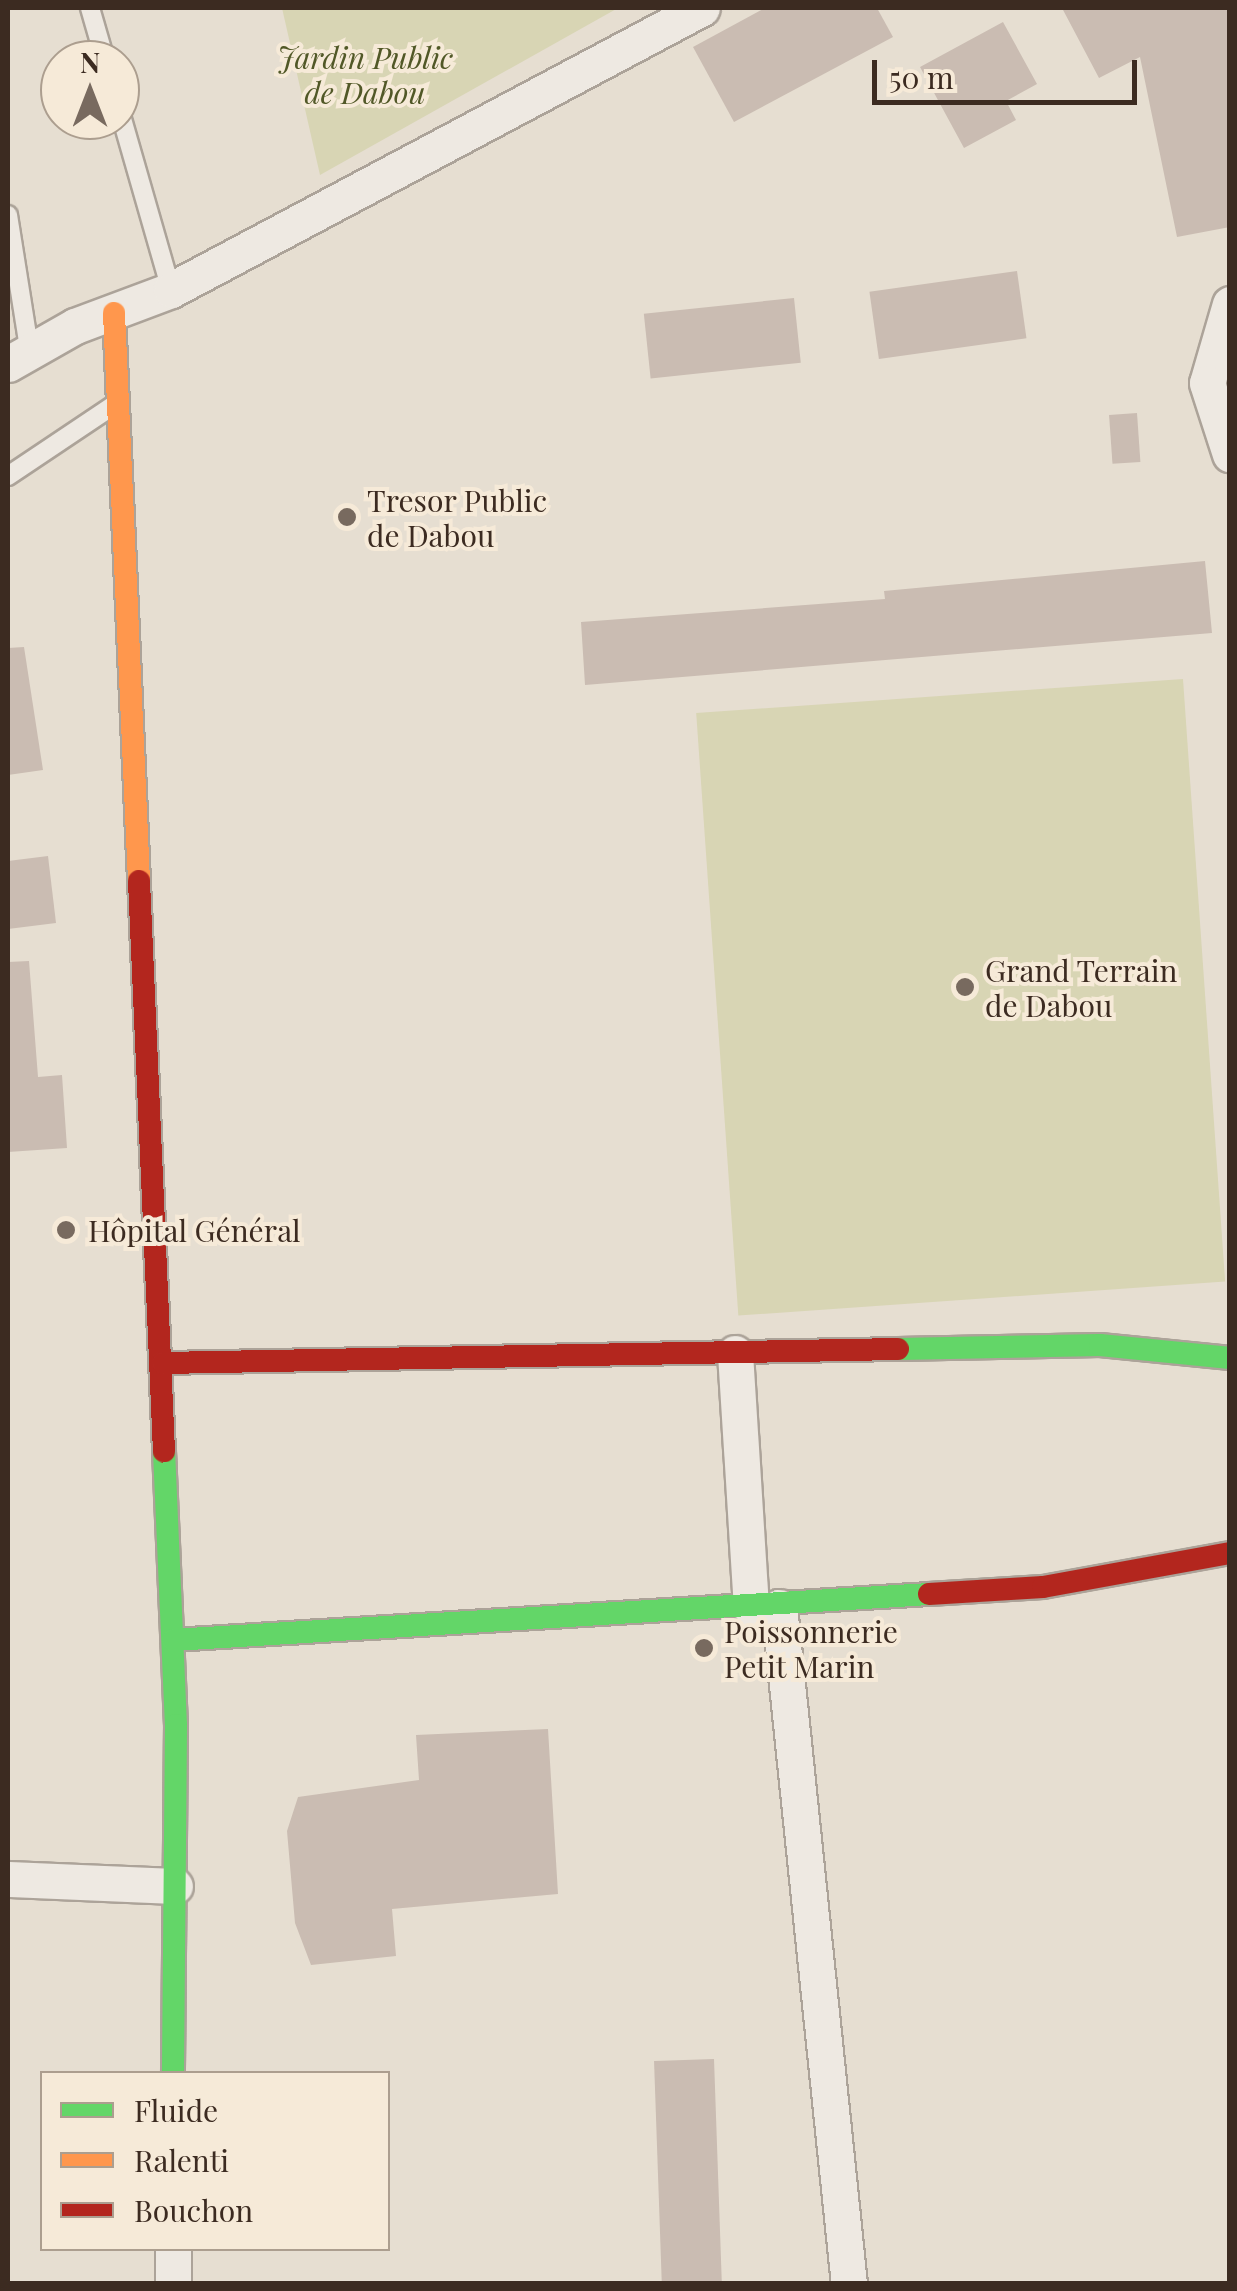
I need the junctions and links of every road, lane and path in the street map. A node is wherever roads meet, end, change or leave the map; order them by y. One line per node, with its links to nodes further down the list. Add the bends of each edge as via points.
1 (90, 8): 3 (lane)
2 (702, 8): 6 (street)
3 (99, 40)
4 (128, 140): 6 (lane)
5 (8, 214): 9 (lane)
6 (171, 290): 8 (street)
7 (1230, 304): 11 (street, via 1207,383)
8 (114, 314): 9 (street); 10 (street)
9 (18, 356)
10 (115, 405): 12 (lane); 15 (street)
11 (1230, 454)
12 (8, 476)
13 (735, 1354): 14 (street, via 1100,1345); 15 (street); 17 (street)
14 (1230, 1358)
15 (163, 1364): 18 (street)
16 (1230, 1553): 17 (street, via 1044,1587)
17 (765, 1607): 18 (street); 24 (street)
18 (173, 1640): 20 (street)
19 (8, 1879): 20 (street)
20 (175, 1886): 21 (street)
21 (173, 2071)
22 (173, 2251): 23 (street)
23 (173, 2284)
24 (849, 2284)

